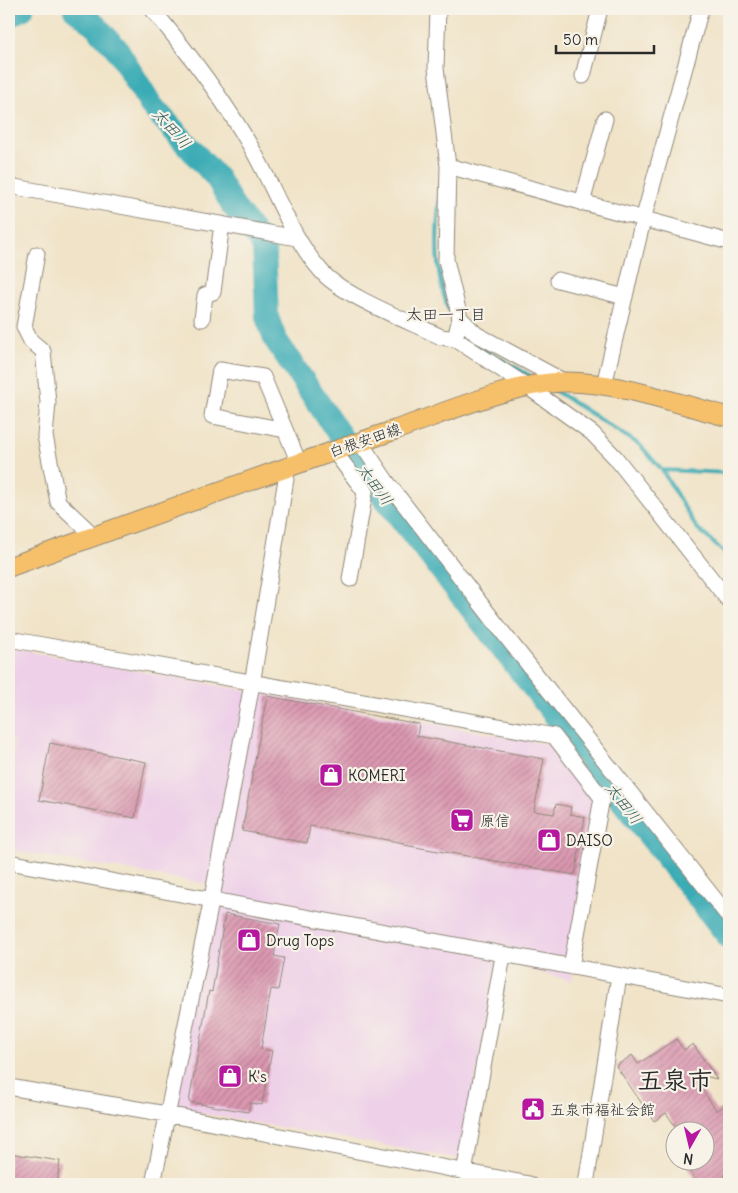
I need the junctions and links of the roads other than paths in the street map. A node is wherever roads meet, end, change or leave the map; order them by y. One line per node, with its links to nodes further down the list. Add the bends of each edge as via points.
1 (152, 9): 12 (street, via 190,55 250,146)
2 (438, 9): 7 (street, via 436,68)
3 (600, 9): 5 (street)
4 (701, 9): 10 (street)
5 (583, 76)
6 (605, 119): 9 (street)
7 (448, 166): 9 (street); 17 (street, via 446,260)
8 (9, 186): 11 (street)
9 (582, 203): 10 (street)
10 (644, 220): 13 (street); 16 (street)
11 (222, 224): 12 (street); 18 (street, via 213,292 205,295)
12 (297, 238): 19 (street, via 323,273 354,295 441,337)
13 (729, 242)
14 (37, 254): 28 (street, via 24,327 31,341 43,351 48,402 45,436 58,502)
15 (558, 280): 16 (street)
16 (625, 297): 21 (street)
17 (460, 318): 19 (street); 20 (street, via 476,334)
18 (202, 319)
19 (455, 339): 22 (street)
20 (565, 382): 21 (main road, 白根安田線); 22 (main road, 白根安田線)
21 (604, 385): 23 (main road, 白根安田線)
22 (528, 387): 25 (main road, 白根安田線); 31 (street, via 592,432)
23 (729, 417)
24 (285, 430): 24 (street, via 263,377 220,370 212,416); 27 (street)
25 (360, 442): 26 (main road, 白根安田線); 36 (street, via 504,634)
26 (334, 451): 27 (main road, 白根安田線); 30 (street, via 365,492)
27 (294, 465): 28 (main road, 白根安田線); 33 (street)
28 (95, 536): 29 (main road, 白根安田線)
29 (9, 568)
30 (350, 579)
31 (729, 601)
32 (9, 639): 33 (street)
33 (252, 684): 35 (street); 38 (street, via 554,736 602,798)
34 (9, 862): 35 (street)
35 (212, 898): 37 (street); 42 (street)
36 (729, 917)
37 (503, 956): 38 (street); 43 (street)
38 (571, 968): 39 (street)
39 (619, 976): 40 (street); 46 (street)
40 (729, 996)
41 (9, 1087): 42 (street)
42 (166, 1114): 43 (street); 44 (street)
43 (464, 1173): 45 (street)
44 (153, 1184)
45 (529, 1184)
46 (586, 1184)

